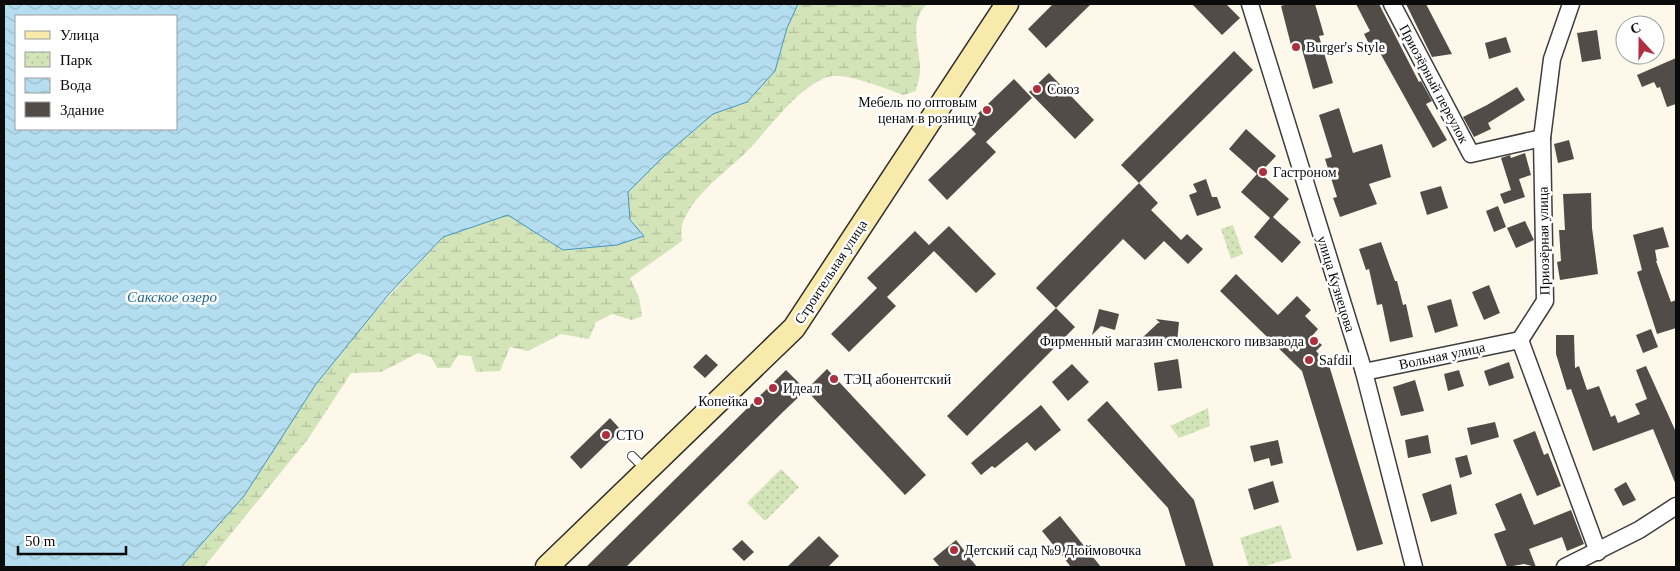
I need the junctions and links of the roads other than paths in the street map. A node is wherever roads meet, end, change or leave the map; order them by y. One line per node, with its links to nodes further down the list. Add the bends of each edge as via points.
1 (1007, 4): 10 (street, Строительная улица, via 794,328 639,463)
2 (1250, 4): 7 (street, улица Кузнецова)
3 (1392, 4): 5 (street, Приозёрный переулок, via 1470,154)
4 (1572, 4): 5 (street, Приозёрная улица, via 1552,59)
5 (1542, 138): 6 (street, Приозёрная улица, via 1545,301)
6 (1520, 340): 7 (street, Вольная улица); 9 (street)
7 (1364, 372): 11 (street, улица Кузнецова)
8 (1676, 506): 9 (street)
9 (1598, 552): 12 (street)
10 (547, 567)
11 (1414, 567)
12 (1565, 567)

